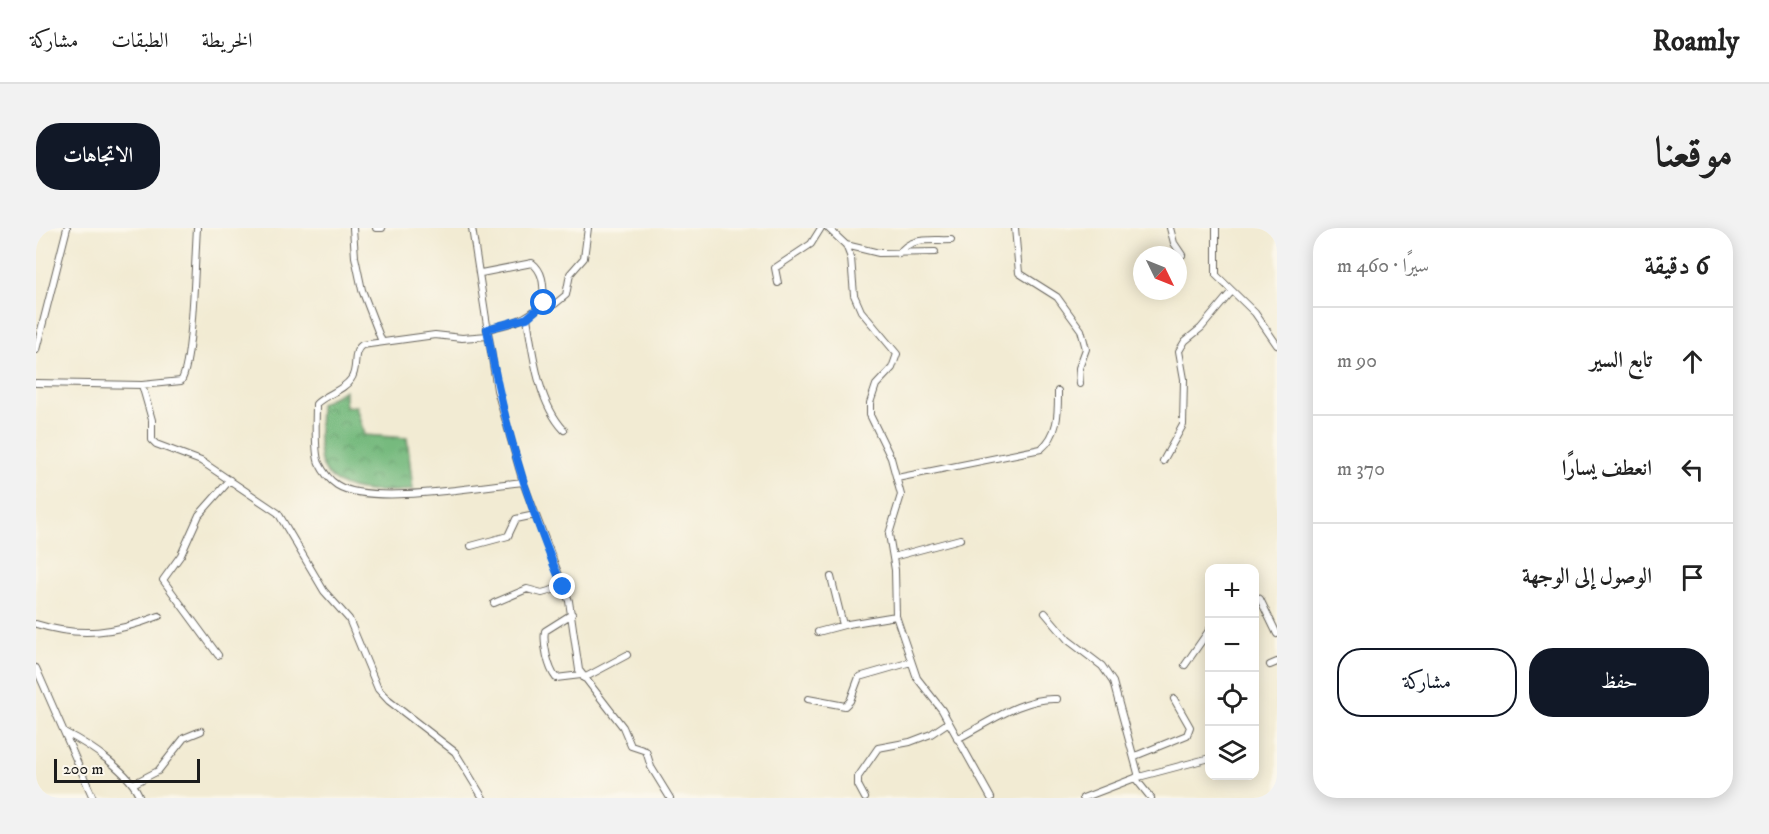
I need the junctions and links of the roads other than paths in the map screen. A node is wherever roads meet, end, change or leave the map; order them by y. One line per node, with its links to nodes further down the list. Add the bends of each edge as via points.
1 (67, 228): 26 (street)
2 (197, 228): 29 (street, via 184,376 176,382)
3 (353, 228): 25 (street, via 362,290)
4 (376, 228): 5 (street)
5 (382, 228)
6 (472, 228): 18 (street)
7 (588, 228): 21 (street, via 586,253 570,274 566,295 555,304)
8 (821, 228): 19 (street, via 811,244 775,268)
9 (828, 228): 14 (street)
10 (1015, 228): 28 (street, via 1019,273 1057,297 1081,330 1086,349 1079,368)
11 (1170, 228): 15 (street)
12 (1216, 228): 20 (street, via 1216,275)
13 (951, 240): 17 (street, via 917,241 904,246)
14 (846, 245): 17 (street); 33 (street, via 854,295 861,311 897,354 892,368 872,393 870,403 870,415)
15 (1176, 246)
16 (935, 252): 17 (street)
17 (899, 254)
18 (481, 273): 21 (street, via 532,263 541,272); 23 (street)
19 (778, 283)
20 (1232, 291): 24 (street); 32 (street, via 1179,351 1184,379 1183,425)
21 (544, 303): 22 (street)
22 (527, 318): 23 (street); 31 (street, via 548,404)
23 (487, 333): 25 (street); 35 (street, via 497,390)
24 (1276, 340)
25 (382, 342): 35 (street, via 358,348 350,380 316,404 318,458 329,479 346,489 394,495)
26 (36, 350)
27 (36, 383): 29 (street)
28 (1080, 384)
29 (142, 385): 34 (street, via 152,420 152,440 188,455)
30 (1059, 391): 33 (street, via 1056,428 1041,449)
31 (564, 430)
32 (1163, 462)
33 (897, 478): 39 (street, via 901,495 889,534)
34 (230, 480): 53 (street, via 200,515 181,555 163,580); 74 (street, via 279,513 324,591 348,619 378,689 455,752)
35 (523, 482): 36 (street)
36 (535, 515): 38 (street, via 516,519 508,536); 41 (street)
37 (960, 539): 39 (street)
38 (471, 546)
39 (893, 556): 47 (street)
40 (831, 577): 49 (street)
41 (563, 587): 43 (street, via 542,593 527,589); 45 (street)
42 (1259, 598): 51 (street)
43 (494, 603)
44 (1045, 613): 68 (street, via 1068,640 1102,666 1113,682)
45 (572, 614): 60 (street); 60 (street, via 545,631 545,643 556,678)
46 (159, 616): 48 (street, via 88,634)
47 (896, 616): 49 (street); 55 (street)
48 (36, 624)
49 (843, 625): 50 (street)
50 (818, 632)
51 (1277, 634)
52 (1205, 635): 57 (street)
53 (218, 655)
54 (627, 655): 60 (street)
55 (910, 662): 61 (street, via 858,677 845,706); 64 (street)
56 (1277, 662): 58 (street)
57 (1185, 665)
58 (1270, 665)
59 (37, 671): 66 (street)
60 (582, 677): 75 (street, via 623,727 631,746 646,751)
61 (808, 699)
62 (1057, 699): 67 (street, via 1019,707)
63 (1174, 699): 68 (street, via 1190,727 1187,735)
64 (949, 722): 67 (street); 76 (street, via 910,742 878,748 858,777)
65 (201, 731): 71 (street, via 184,738 158,771)
66 (66, 732): 71 (street, via 98,753); 72 (street)
67 (957, 739): 77 (street)
68 (1135, 756): 70 (street)
69 (1205, 759): 70 (street)
70 (1137, 778): 78 (street); 79 (street)
71 (133, 784): 73 (street)
72 (93, 798)
73 (140, 798)
74 (483, 798)
75 (670, 798)
76 (865, 798)
77 (991, 798)
78 (1083, 798)
79 (1151, 798)

